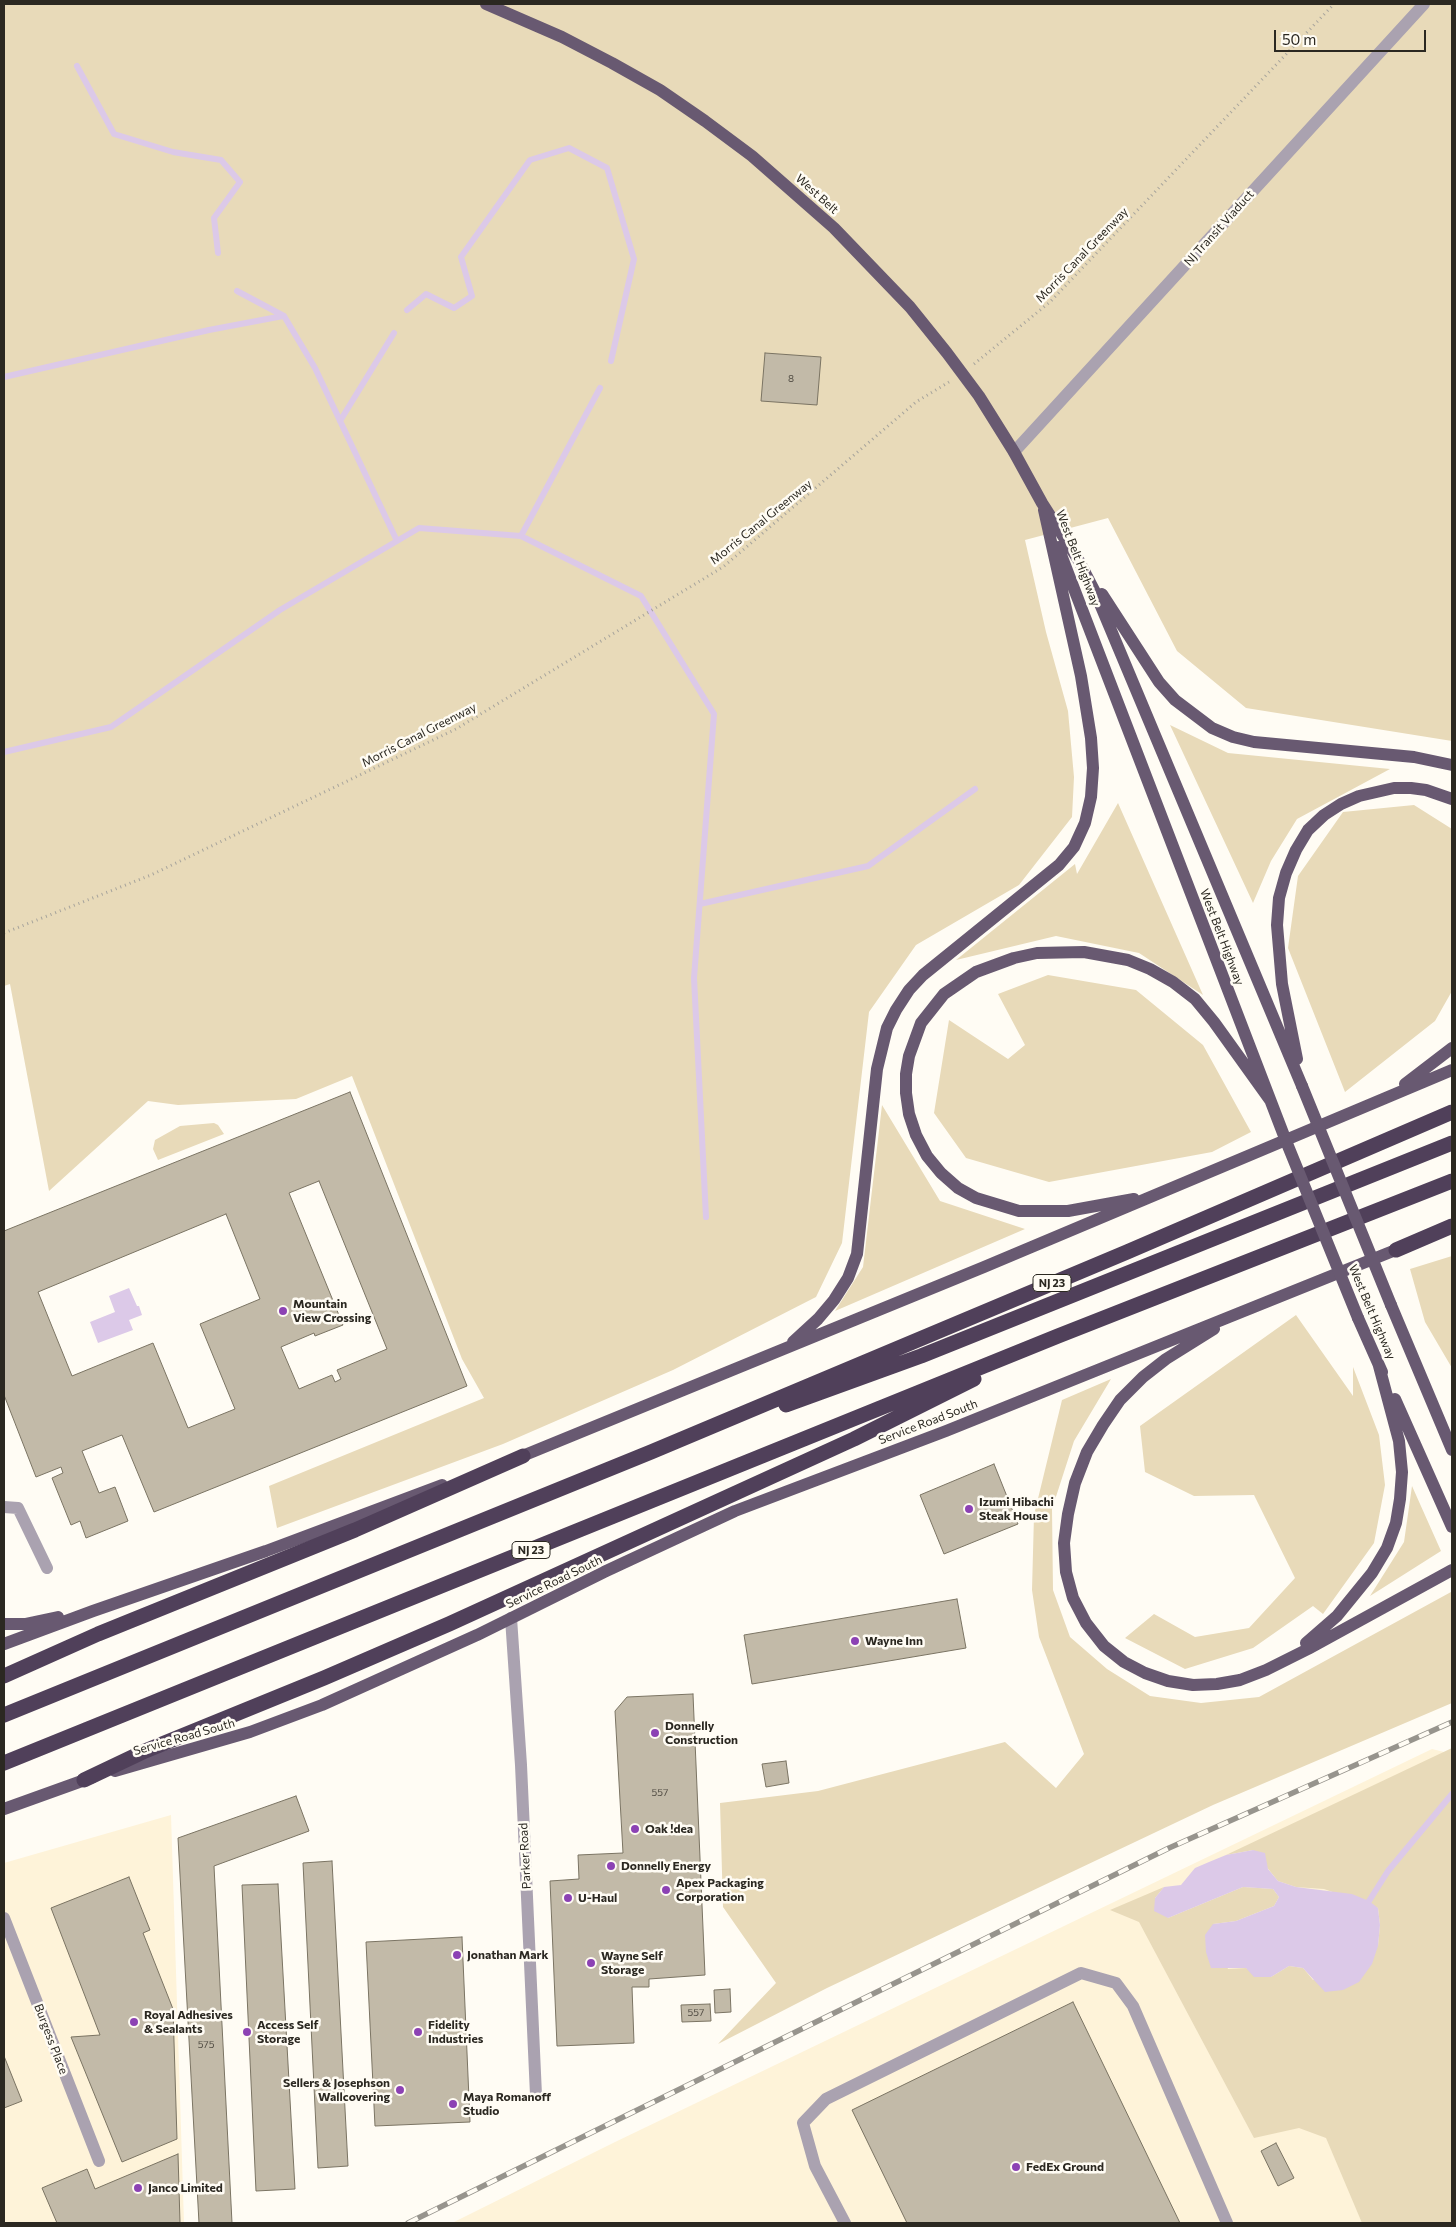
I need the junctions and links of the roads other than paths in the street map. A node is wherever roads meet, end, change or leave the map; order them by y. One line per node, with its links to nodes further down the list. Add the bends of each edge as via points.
1 (486, 4): 3 (main road, West Belt, via 612,63 667,95 752,156 828,222 910,307 962,374)
2 (1424, 4): 3 (street, NJ Transit Viaduct)
3 (1014, 452): 4 (main road, West Belt)
4 (1042, 503): 5 (main road, West Belt Highway); 11 (main road, West Belt Highway); 22 (main road, via 1081,676 1091,738 1091,797 1085,823 1074,847 1060,865 923,974 896,1010 887,1028 877,1069 857,1254 848,1278 834,1300 802,1335)
5 (1062, 532): 6 (main road, via 1159,682 1174,700 1212,728 1254,742 1414,757); 10 (main road, West Belt Highway, via 1095,592)
6 (1452, 765)
7 (1452, 799): 10 (main road, via 1411,788 1359,796 1324,815 1308,830 1296,850 1279,898 1277,925 1282,984)
8 (1452, 1048): 12 (main road, via 1400,1088)
9 (1452, 1070): 12 (main road)
10 (1302, 1086): 24 (main road, West Belt Highway, bridge)
11 (1270, 1100): 16 (main road, via 1194,999 1150,969 1106,955 1036,952 995,964 958,982 944,994 921,1024 906,1074 909,1114 926,1156 958,1188 997,1206 1043,1212 1093,1208); 23 (main road, West Belt Highway, bridge)
12 (1355, 1112): 16 (main road)
13 (1452, 1112): 27 (highway, NJ 23)
14 (1452, 1143): 27 (highway, via 921,1356)
15 (1452, 1181): 21 (highway, NJ 23)
16 (1189, 1182): 22 (main road)
17 (1452, 1226): 19 (highway)
18 (1452, 1231): 19 (main road)
19 (1396, 1250): 20 (main road)
20 (1262, 1303): 34 (main road, Service Road South, via 736,1511); 37 (main road, via 1166,1359 1120,1400 1081,1467 1064,1543 1066,1572 1073,1598 1086,1623 1104,1646 1124,1662 1145,1674 1193,1685 1240,1680)
21 (1058, 1336): 40 (highway, NJ 23); 41 (highway, via 802,1463 395,1648 145,1751)
22 (783, 1350): 28 (main road)
23 (1379, 1366): 30 (main road, West Belt Highway); 37 (main road, via 1399,1441 1402,1472 1393,1531 1372,1573 1337,1616 1293,1653)
24 (1435, 1406): 25 (main road); 26 (main road, West Belt Highway)
25 (1452, 1434)
26 (1452, 1450)
27 (651, 1452): 39 (highway, NJ 23)
28 (523, 1456): 33 (main road); 38 (highway, via 355,1530 98,1634)
29 (4, 1507): 31 (street, via 18,1508)
30 (1452, 1526)
31 (47, 1568)
32 (1452, 1570): 37 (main road)
33 (93, 1611): 35 (main road, via 25,1624); 36 (main road)
34 (511, 1618): 41 (main road, Service Road South, via 322,1705 250,1732); 44 (street, Parker Road, via 522,1774)
35 (4, 1624)
36 (4, 1644)
37 (1266, 1670)
38 (4, 1676)
39 (4, 1715)
40 (4, 1763)
41 (84, 1780): 42 (main road, Service Road South)
42 (4, 1809)
43 (4, 1918): 45 (street, Burgess Place)
44 (536, 2095)
45 (99, 2161)
46 (845, 2223): 47 (street, via 816,2166 803,2123 826,2098 1082,1974 1116,1983 1133,2006)
47 (1227, 2223)

